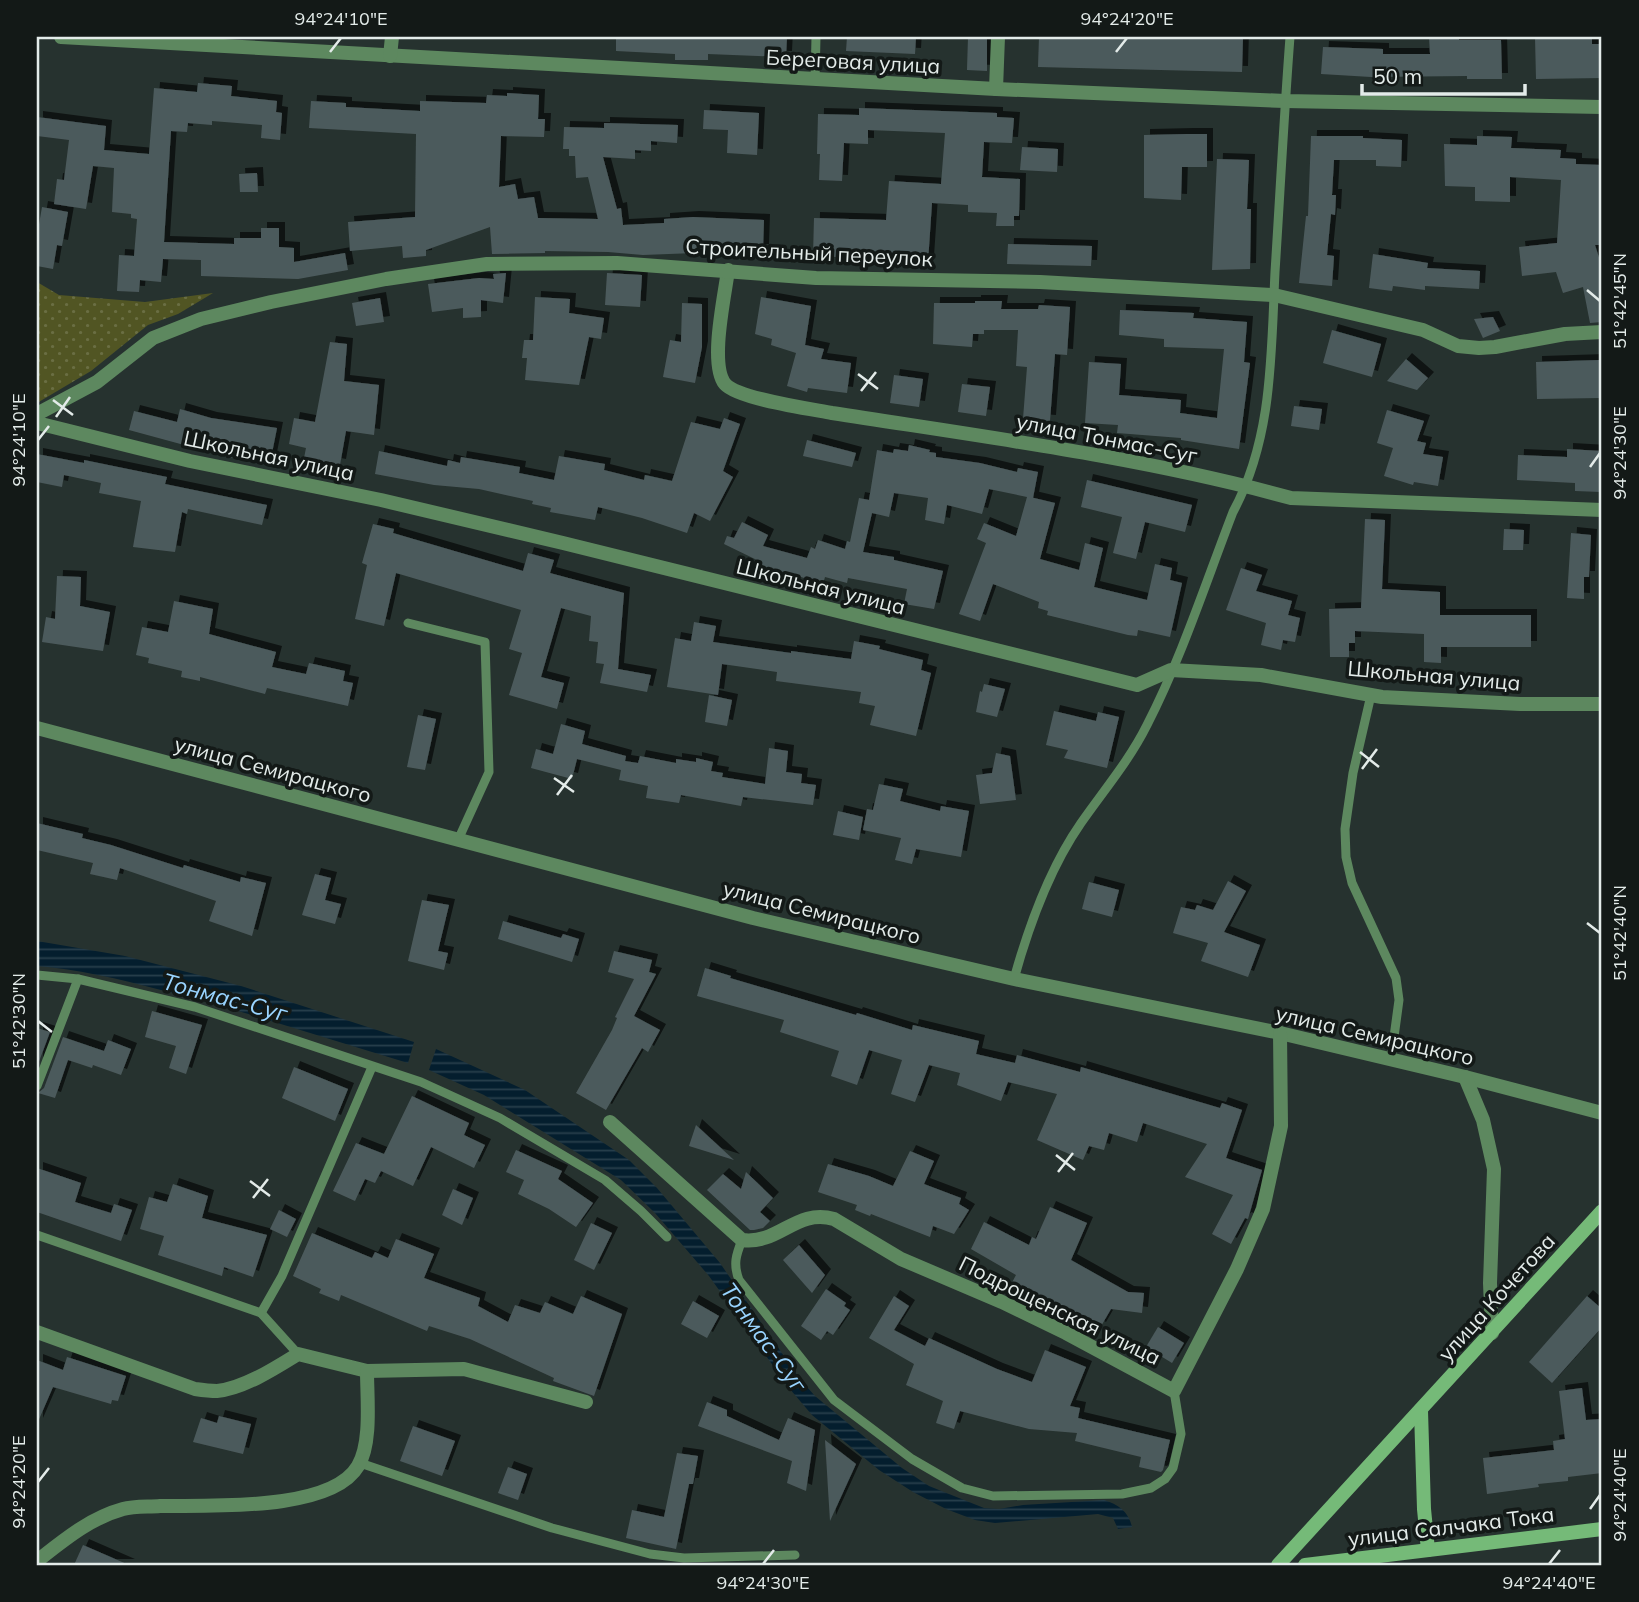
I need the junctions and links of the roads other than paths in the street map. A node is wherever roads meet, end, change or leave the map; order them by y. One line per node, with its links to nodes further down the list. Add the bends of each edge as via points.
1 (61, 37): 6 (street, Береговая улица)
2 (392, 37): 6 (street)
3 (816, 37): 7 (lane)
4 (998, 37): 8 (street)
5 (1290, 37): 9 (lane)
6 (390, 56): 7 (street, Береговая улица)
7 (815, 80): 8 (street, Береговая улица)
8 (996, 89): 9 (street, Береговая улица)
9 (1285, 101): 10 (street, Береговая улица); 12 (lane)
10 (1602, 107)
11 (728, 270): 12 (street, Строительный переулок, via 816,278 1040,282); 14 (street, Строительный переулок, via 617,263 487,264 271,302 201,319 153,338 97,382); 16 (street, улица Тонмас-Суг, via 718,366 726,385 743,394)
12 (1274, 295): 13 (street, Строительный переулок, via 1423,330 1458,346 1495,347); 16 (lane, via 1271,377)
13 (1602, 331)
14 (37, 414)
15 (37, 423): 19 (street, Школьная улица, via 550,540 1137,684)
16 (1248, 486): 17 (street, улица Тонмас-Суг, via 1291,498); 19 (lane, via 1233,512)
17 (1602, 510)
18 (408, 623): 23 (lane, via 485,642 489,772)
19 (1171, 670): 20 (street, Школьная улица, via 1261,676); 26 (lane, via 1125,765 1057,864 1024,942)
20 (1371, 695): 21 (street, Школьная улица); 28 (lane, via 1348,807 1346,858 1352,883 1396,978 1399,1000)
21 (1602, 704)
22 (37, 728): 23 (street, улица Семирацкого)
23 (458, 839): 26 (street, улица Семирацкого, via 753,918)
24 (37, 975): 25 (lane)
25 (78, 979): 29 (lane, via 195,1007); 31 (lane)
26 (1014, 979): 27 (street, улица Семирацкого)
27 (1280, 1033): 28 (street, улица Семирацкого); 43 (street, Подрощенская улица, via 1281,1126 1263,1209)
28 (1391, 1059): 30 (street, улица Семирацкого)
29 (372, 1067): 36 (lane, via 421,1082 500,1118 605,1180); 38 (lane, via 282,1276)
30 (1465, 1077): 32 (street, улица Семирацкого); 40 (street, via 1483,1120 1494,1169)
31 (37, 1086)
32 (1602, 1113)
33 (610, 1122): 37 (street)
34 (1602, 1211): 40 (street, улица Кочетова)
35 (37, 1235): 38 (lane)
36 (667, 1237)
37 (741, 1240): 43 (street, Подрощенская улица, via 770,1237 808,1216 834,1219 901,1259 1002,1302); 43 (lane, via 734,1268 739,1280 834,1400 912,1459 962,1488 993,1496 1122,1494 1151,1488 1174,1468 1181,1434)
38 (261, 1313): 41 (lane)
39 (37, 1332): 41 (street, via 195,1389 219,1391 268,1372)
40 (1492, 1333): 45 (street, улица Кочетова)
41 (298, 1354): 42 (street)
42 (367, 1371): 44 (street, via 464,1369); 46 (street, via 366,1441)
43 (1174, 1391)
44 (586, 1402)
45 (1421, 1411): 48 (street); 51 (street, улица Кочетова)
46 (360, 1462): 49 (lane, via 552,1528 650,1554 684,1558); 50 (street, via 350,1477 322,1493 285,1502 126,1508 97,1518)
47 (1602, 1530): 48 (street, улица Салчака Тока)
48 (1428, 1550): 52 (street, улица Салчака Тока)
49 (795, 1555)
50 (37, 1561)
51 (1278, 1565)
52 (1305, 1565)

